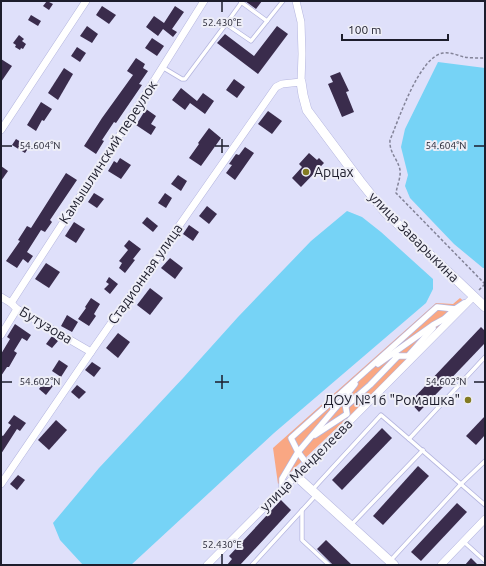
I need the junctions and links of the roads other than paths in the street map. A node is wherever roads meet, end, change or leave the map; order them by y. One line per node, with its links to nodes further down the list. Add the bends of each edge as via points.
1 (86, 1): 10 (street)
2 (204, 1): 8 (street, Камышлинский переулок)
3 (283, 1): 6 (lane)
4 (296, 1): 9 (street, via 302,22)
5 (241, 2): 6 (lane); 7 (lane)
6 (267, 21): 7 (lane, via 251,41)
7 (226, 24): 8 (lane, via 185,79)
8 (162, 67): 13 (street, Камышлинский переулок)
9 (301, 82): 11 (street, улица Заварыкина, via 307,110 384,211); 19 (street, Стадионная улица, via 276,87)
10 (1, 130)
11 (476, 293): 14 (street, улица Заварыкина); 16 (street); 31 (street, улица Менделеева)
12 (1, 297): 13 (street, Бутузова)
13 (11, 303): 15 (street, Бутузова)
14 (485, 307)
15 (17, 309): 18 (street); 19 (street, Бутузова)
16 (455, 309): 17 (street); 23 (street, via 437,307)
17 (439, 321): 20 (street); 21 (street, via 408,356)
18 (1, 335)
19 (91, 352): 33 (street, Стадионная улица)
20 (390, 356): 21 (street); 23 (street)
21 (398, 356): 25 (street)
22 (484, 360): 26 (lane)
23 (361, 375): 24 (street); 29 (street, via 291,438)
24 (344, 398): 25 (street); 27 (street)
25 (346, 406): 27 (street, via 347,414)
26 (409, 438): 28 (lane); 36 (lane, via 381,415)
27 (308, 439): 29 (street)
28 (423, 450): 34 (lane); 40 (lane)
29 (298, 452): 31 (street); 35 (street, via 282,479)
30 (485, 461): 34 (lane)
31 (307, 464): 32 (street, улица Менделеева)
32 (296, 475): 35 (street, улица Менделеева); 36 (street)
33 (1, 484)
34 (461, 484): 37 (lane); 43 (lane)
35 (282, 488): 44 (street, улица Менделеева)
36 (314, 492): 38 (lane); 40 (street)
37 (485, 505)
38 (302, 510): 45 (lane); 46 (lane, via 302,540)
39 (485, 519): 41 (street)
40 (350, 526): 43 (street)
41 (464, 542): 42 (lane); 47 (street)
42 (485, 562)
43 (392, 563)
44 (207, 565)
45 (252, 565)
46 (329, 565)
47 (441, 565)

